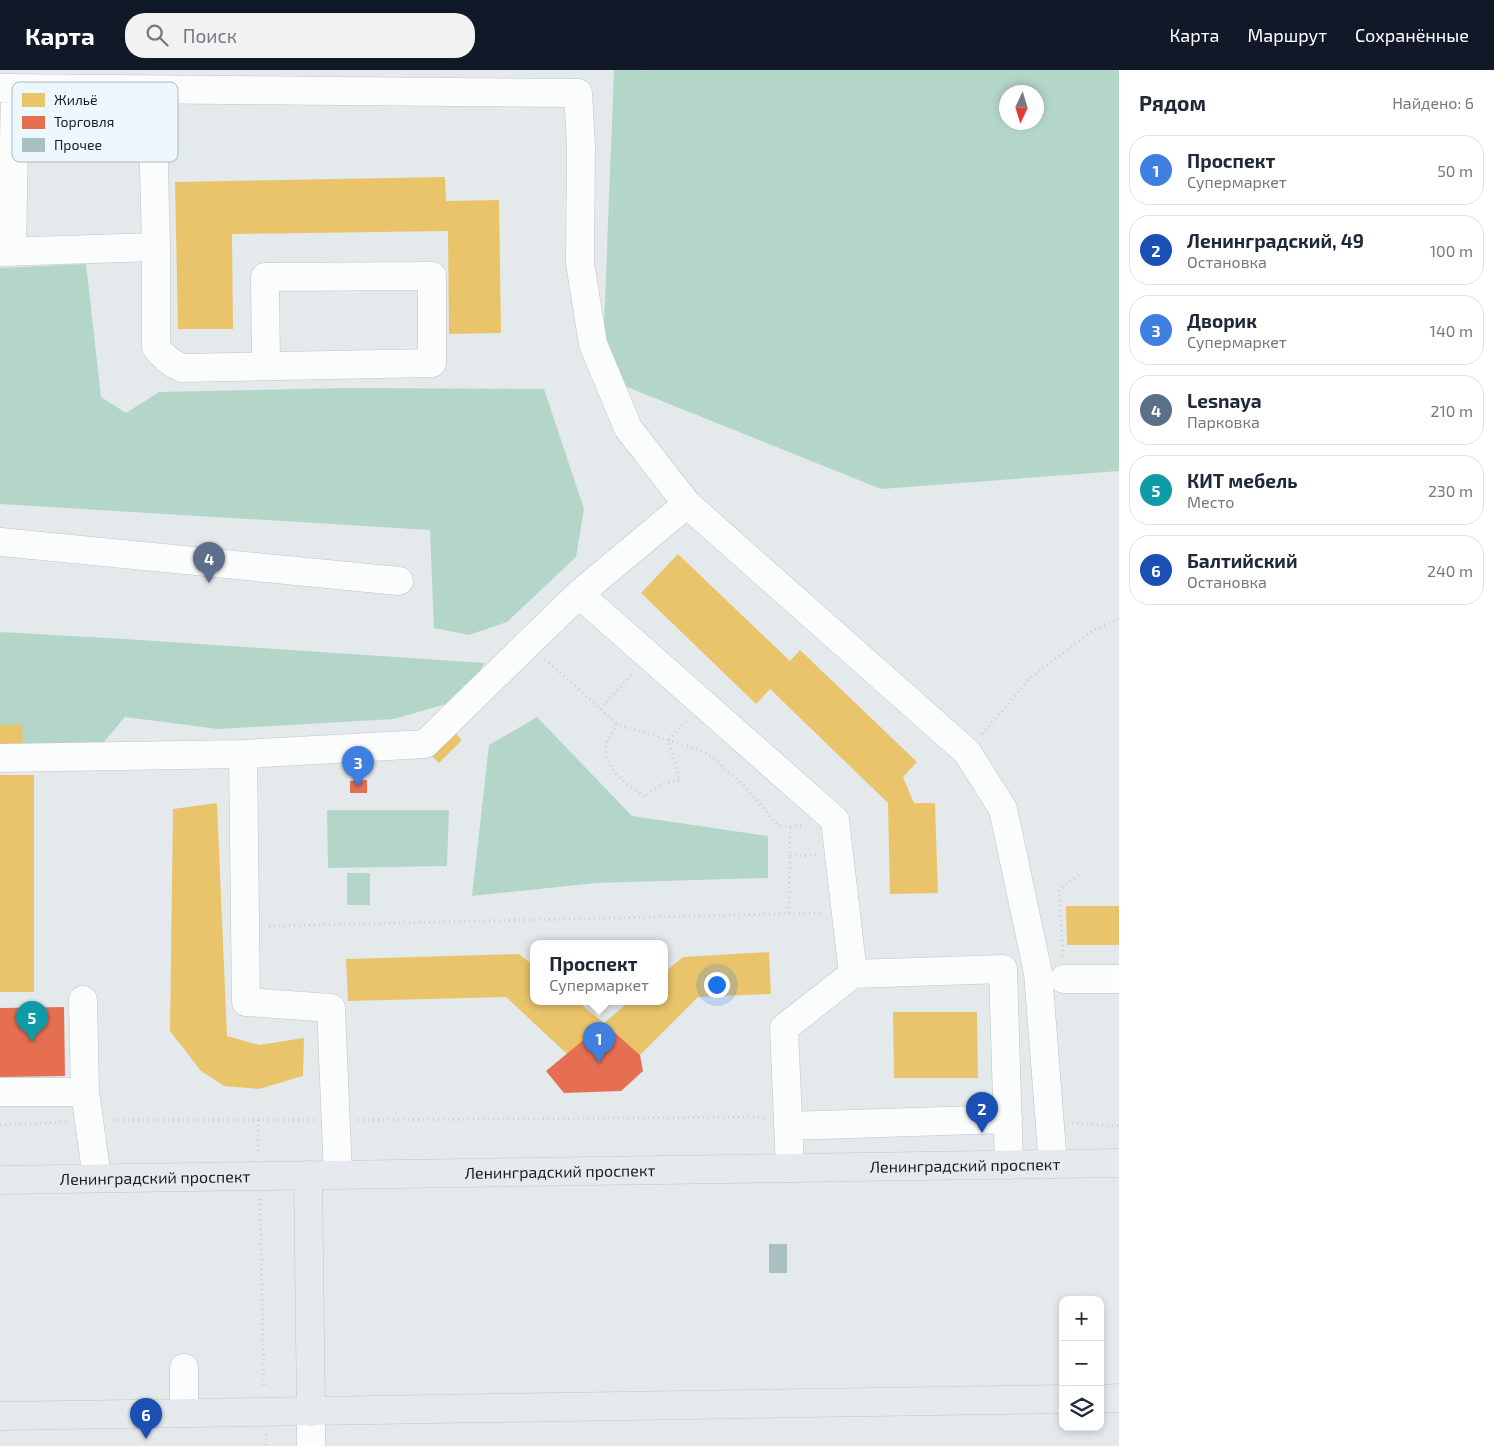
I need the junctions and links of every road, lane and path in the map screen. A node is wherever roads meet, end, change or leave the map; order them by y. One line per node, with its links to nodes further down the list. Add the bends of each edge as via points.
1 (645, 70): 2 (path, via 654,181 699,250 751,266 782,255 837,226 898,182 953,108)
2 (1005, 70)
3 (178, 90): 10 (street, via 578,93 580,263 593,344 628,428)
4 (7, 101): 7 (street)
5 (154, 162): 6 (street)
6 (156, 246): 7 (street); 8 (street, via 156,347 163,357 182,368)
7 (6, 252): 9 (path)
8 (266, 366): 8 (street, via 265,277 432,276 432,364)
9 (0, 388)
10 (687, 504): 13 (street); 21 (street)
11 (0, 542): 12 (street)
12 (399, 581)
13 (579, 594): 22 (street, via 425,744); 24 (street, via 835,820)
14 (1119, 619): 21 (path, via 1094,630 1029,679)
15 (544, 658): 17 (path)
16 (638, 667): 17 (path)
17 (600, 709): 19 (path)
18 (692, 716): 20 (path)
19 (617, 724): 20 (path); 20 (path, via 606,746 610,765 628,785 645,797 656,787 680,781)
20 (668, 740): 25 (path, via 712,757 744,786 778,825 790,827)
21 (967, 752): 40 (street, via 1003,809 1038,974)
22 (243, 754): 23 (street); 26 (street)
23 (0, 758)
24 (846, 912): 25 (path); 27 (street)
25 (788, 914): 26 (path)
26 (245, 927): 36 (street, via 246,1002 331,1008)
27 (853, 974): 33 (street, via 1003,969); 38 (street, via 784,1028)
28 (1064, 979): 29 (street)
29 (1119, 979)
30 (83, 1000): 32 (street)
31 (0, 1092): 32 (street)
32 (85, 1092): 34 (street)
33 (1008, 1119): 38 (street); 41 (street)
34 (88, 1120): 35 (path); 37 (path); 46 (street)
35 (258, 1120): 36 (path); 45 (path)
36 (336, 1120): 38 (path, via 757,1117); 44 (street)
37 (0, 1125)
38 (788, 1126): 42 (street)
39 (1119, 1163): 40 (main road, Ленинградский проспект)
40 (1053, 1164): 41 (main road, Ленинградский проспект)
41 (1009, 1165): 42 (main road, Ленинградский проспект)
42 (790, 1168): 44 (main road, Ленинградский проспект)
43 (308, 1175): 44 (main road, Ленинградский проспект); 45 (main road, Ленинградский проспект); 52 (main road)
44 (338, 1175)
45 (259, 1176): 46 (main road, Ленинградский проспект); 54 (path)
46 (97, 1178): 47 (main road, Ленинградский проспект)
47 (0, 1180)
48 (184, 1368): 53 (street)
49 (1119, 1398): 51 (main road)
50 (1059, 1399): 52 (main road)
51 (1104, 1399)
52 (311, 1412): 54 (main road); 57 (street)
53 (184, 1413): 54 (main road); 55 (main road)
54 (265, 1413): 56 (path)
55 (0, 1416)
56 (266, 1446)
57 (311, 1446)

